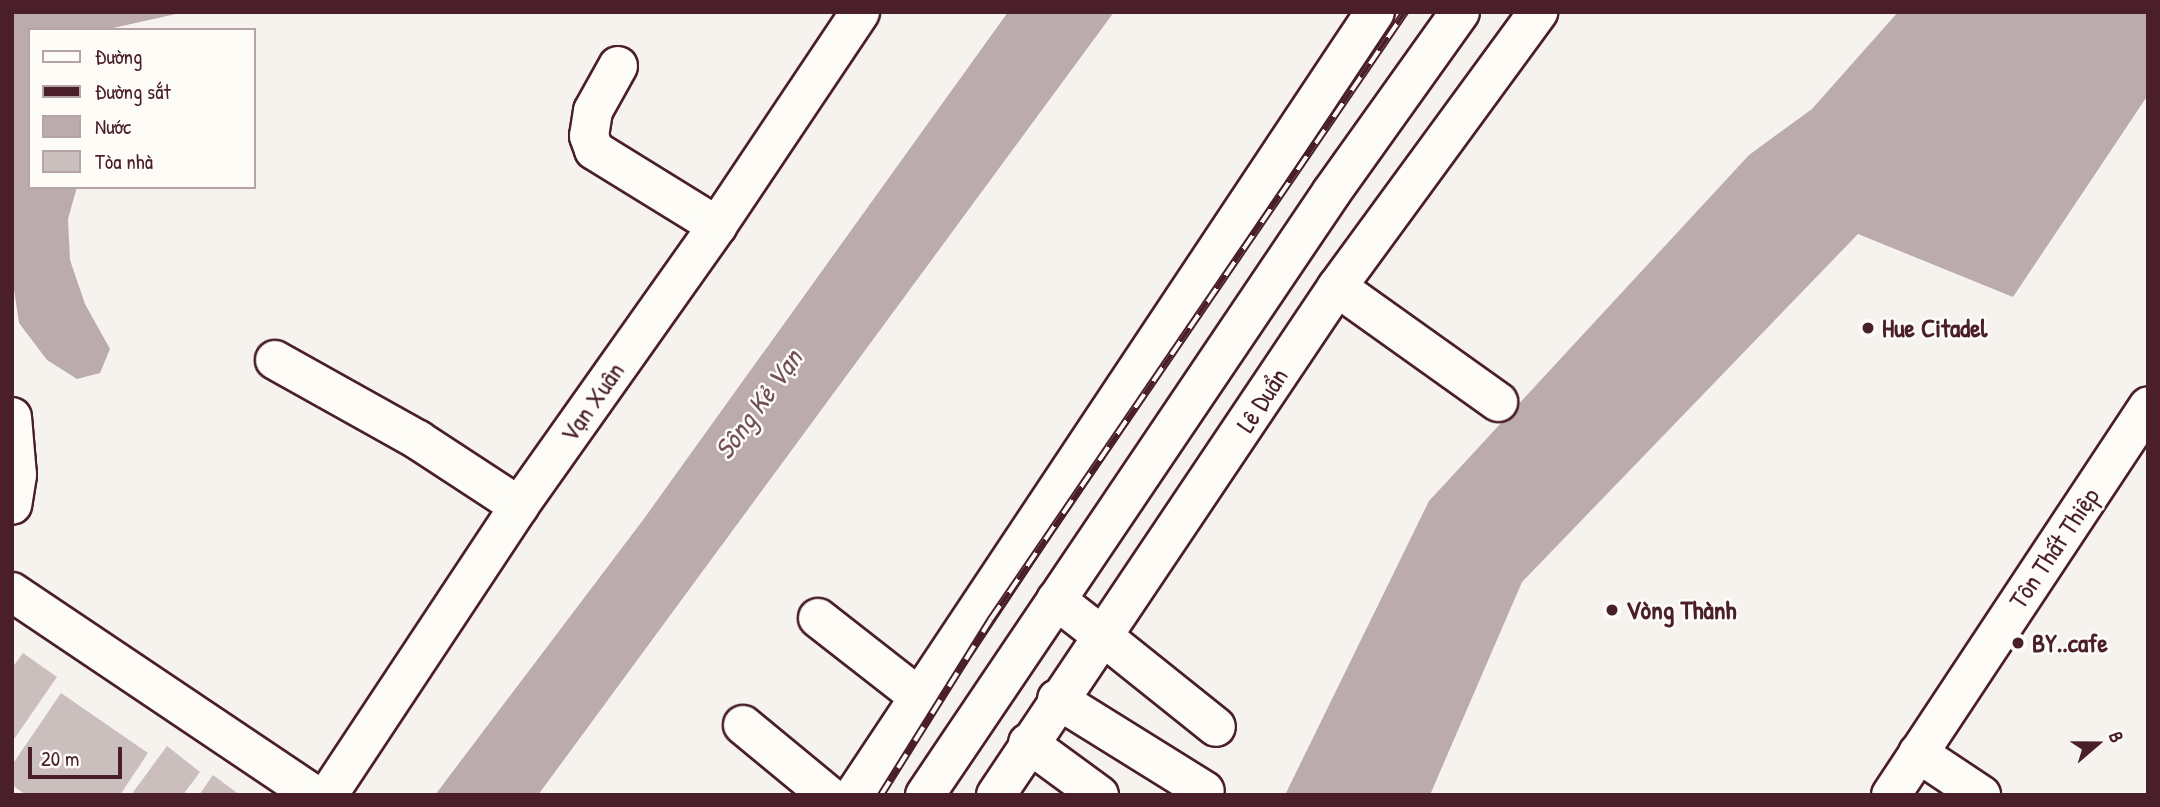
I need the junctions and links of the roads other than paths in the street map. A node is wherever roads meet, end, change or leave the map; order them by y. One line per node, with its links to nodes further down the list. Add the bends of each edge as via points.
1 (860, 12): 6 (main road, Vạn Xuân)
2 (1375, 12): 18 (main road)
3 (1460, 12): 15 (main road, via 1331,192)
4 (1538, 12): 7 (main road, Lê Duẩn)
5 (618, 66): 6 (main road, via 593,111 589,136 594,150)
6 (717, 226): 13 (main road, Vạn Xuân)
7 (1337, 287): 9 (main road); 17 (main road, Lê Duẩn)
8 (275, 360): 13 (main road, via 418,440)
9 (1498, 402)
10 (2148, 406): 23 (main road, Tôn Thất Thiệp)
11 (12, 417): 12 (main road, via 17,475)
12 (12, 505)
13 (519, 506): 26 (main road, Vạn Xuân)
14 (12, 592): 25 (main road)
15 (1056, 600): 17 (main road); 29 (main road)
16 (818, 618): 18 (main road)
17 (1105, 638): 19 (main road, Lê Duẩn); 21 (main road)
18 (918, 696): 28 (main road)
19 (1057, 699): 22 (main road, Lê Duẩn); 24 (main road)
20 (743, 725): 27 (main road)
21 (1216, 727)
22 (1028, 744): 30 (main road, Lê Duẩn); 31 (main road)
23 (1918, 753): 32 (main road, Tôn Thất Thiệp); 33 (main road)
24 (1205, 791)
25 (314, 795)
26 (328, 795)
27 (828, 795)
28 (854, 795)
29 (925, 795)
30 (996, 795)
31 (1099, 795)
32 (1891, 795)
33 (1981, 795)

